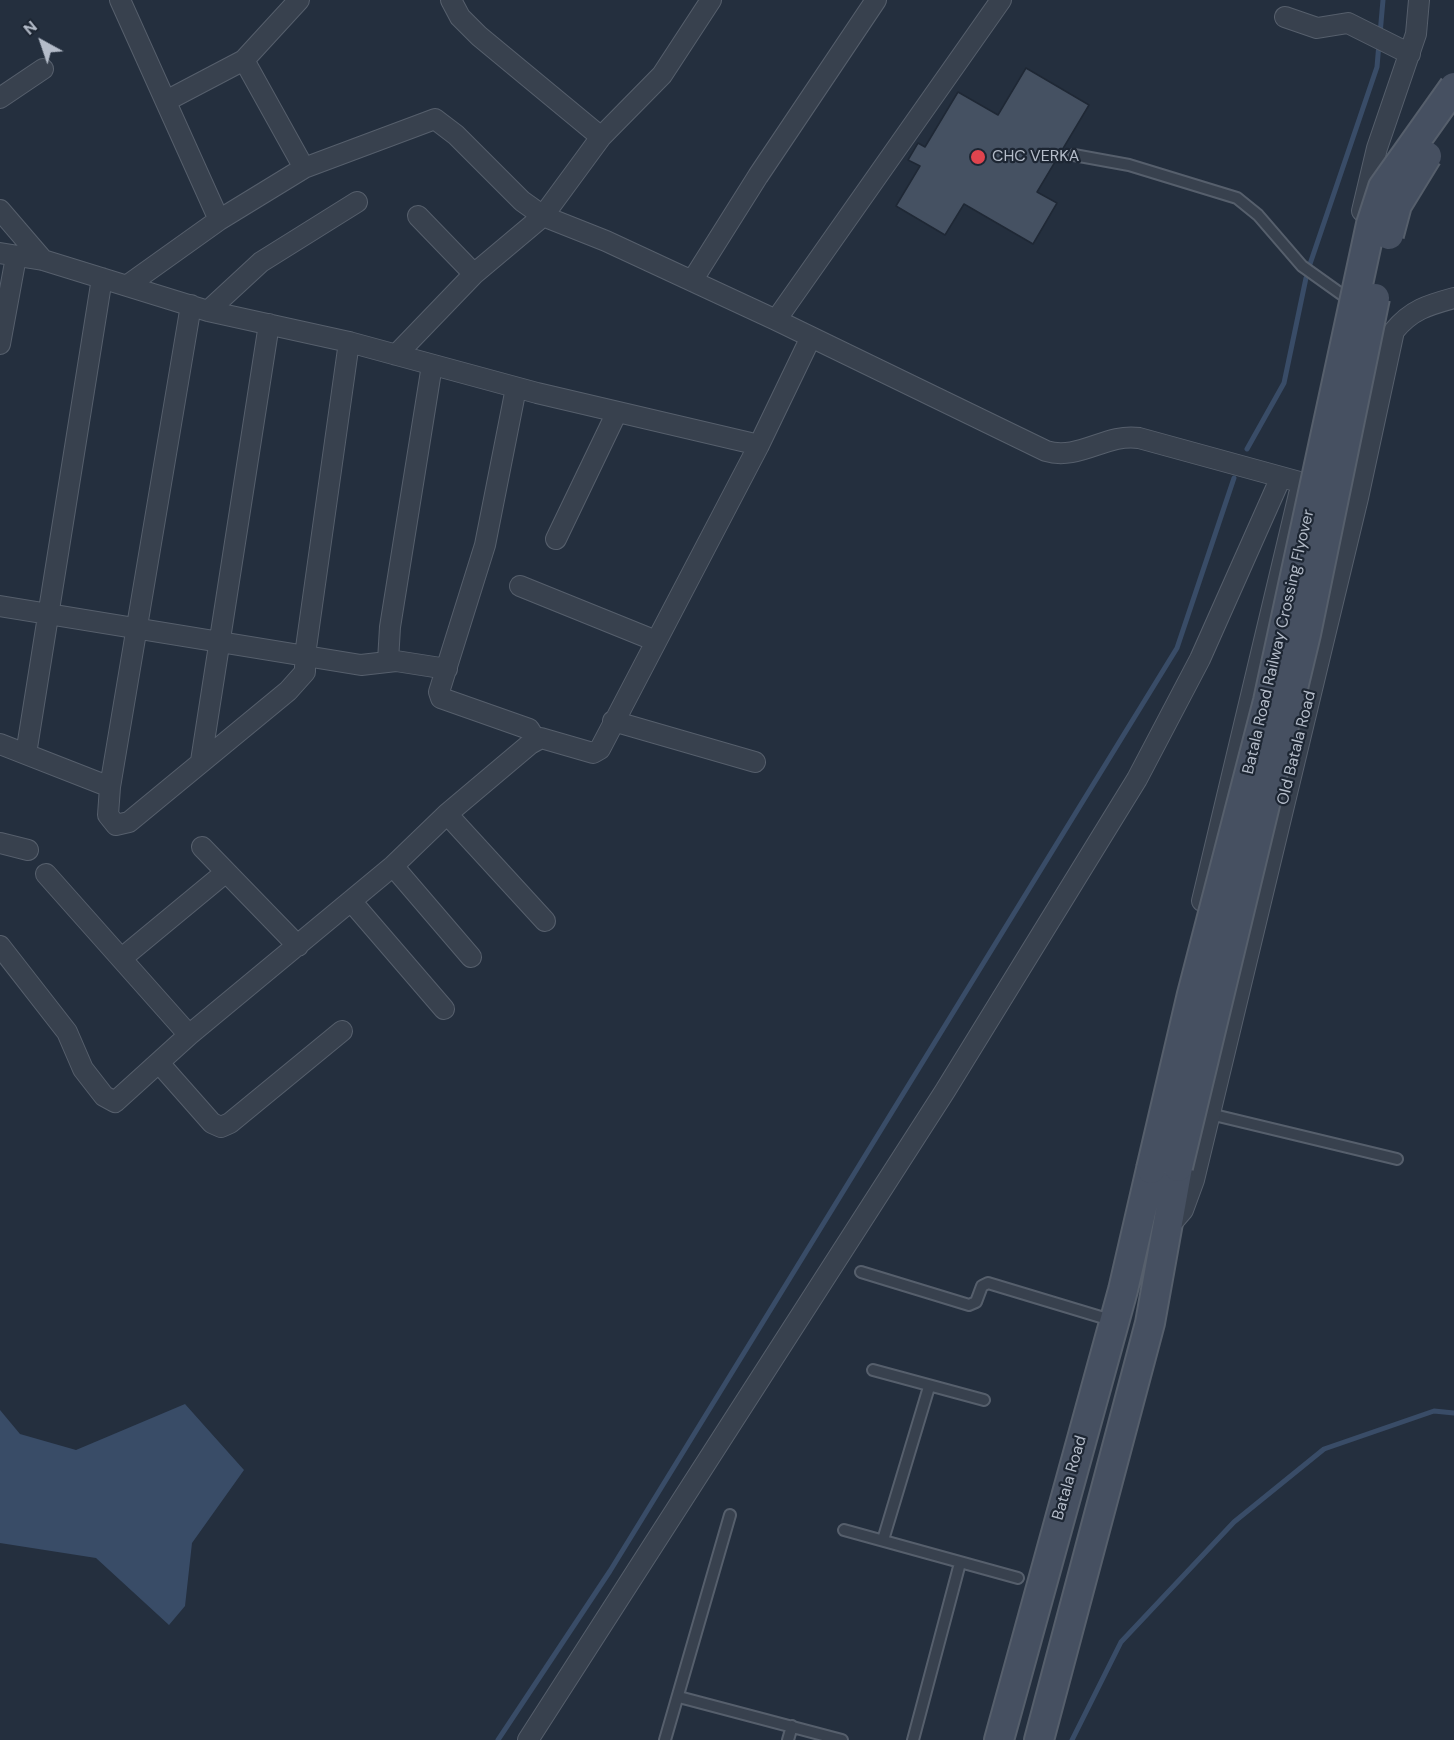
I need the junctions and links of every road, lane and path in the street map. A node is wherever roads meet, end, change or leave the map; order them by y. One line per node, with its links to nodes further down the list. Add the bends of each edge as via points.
1 (120, 0): 14 (street)
2 (298, 0): 10 (street)
3 (451, 0): 16 (street, via 479,36)
4 (711, 0): 16 (street, via 662,75)
5 (876, 0): 28 (street)
6 (1001, 0): 33 (street)
7 (1419, 0): 9 (street)
8 (1285, 17): 9 (street, via 1317,28 1348,23)
9 (1410, 54): 30 (street, via 1377,148)
10 (244, 60): 14 (street); 18 (street)
11 (43, 69): 13 (street)
12 (1454, 87): 83 (main road, Batala Road Railway Crossing Flyover, bridge, via 1383,187 1371,224 1268,701 1192,994)
13 (0, 98)
14 (166, 101): 23 (street)
15 (1454, 118): 83 (main road, Batala Road Railway Crossing Flyover, bridge, via 1397,205 1306,634)
16 (601, 137): 22 (street)
17 (1074, 155): 30 (lane, via 1129,165 1237,198 1258,214 1302,266)
18 (304, 168): 22 (street, via 435,119); 23 (street)
19 (357, 202): 32 (street, via 261,262)
20 (0, 210): 25 (street)
21 (418, 216): 26 (street)
22 (543, 216): 26 (street); 28 (street)
23 (219, 220): 29 (street)
24 (8, 255): 25 (street); 38 (street)
25 (43, 260): 27 (street)
26 (474, 274): 39 (street)
27 (102, 278): 29 (street); 50 (street)
28 (692, 281): 33 (street)
29 (128, 285): 32 (street)
30 (1343, 296): 35 (lane); 45 (street)
31 (1454, 298): 35 (street, via 1421,307)
32 (199, 308): 34 (street); 51 (street)
33 (776, 320): 36 (street)
34 (269, 324): 37 (street); 52 (street)
35 (1394, 331): 46 (street, Old Batala Road)
36 (811, 337): 43 (street); 44 (street, via 1046,451 1070,454 1127,436)
37 (349, 342): 39 (street); 54 (street)
38 (0, 345)
39 (396, 355): 40 (street)
40 (432, 365): 41 (street); 55 (street, via 390,627)
41 (516, 388): 42 (street); 56 (street, via 486,545)
42 (617, 412): 43 (street); 47 (street)
43 (759, 445): 53 (street)
44 (1281, 477): 45 (street); 98 (street, via 1205,650 1137,779 932,1112)
45 (1301, 482): 46 (street); 84 (street, via 1162,1077 1134,1207)
46 (1358, 498): 81 (street, Old Batala Road)
47 (556, 539)
48 (520, 586): 53 (street)
49 (0, 606): 50 (street)
50 (47, 612): 51 (street); 60 (street)
51 (138, 628): 52 (street); 63 (street)
52 (220, 641): 54 (street); 61 (street)
53 (656, 641): 57 (street)
54 (305, 655): 55 (street, via 361,664); 61 (street, via 301,678)
55 (388, 661): 56 (street)
56 (447, 669): 58 (street, via 439,692 441,698 529,729)
57 (613, 722): 58 (street, via 603,746 593,753 547,739); 62 (street)
58 (536, 740): 64 (street)
59 (0, 744): 60 (street)
60 (26, 754): 63 (street)
61 (201, 761): 63 (street, via 123,825 112,822 108,814)
62 (755, 762)
63 (110, 787)
64 (447, 814): 68 (street); 72 (street)
65 (0, 843): 67 (street)
66 (202, 847): 69 (street)
67 (28, 850)
68 (393, 866): 71 (street); 75 (street)
69 (226, 872): 74 (street); 76 (street)
70 (46, 874): 76 (street)
71 (351, 901): 74 (street); 77 (street)
72 (545, 921)
73 (0, 946): 80 (street, via 67,1032 83,1069 110,1101 117,1101)
74 (298, 946): 79 (street)
75 (471, 957)
76 (122, 958): 79 (street)
77 (444, 1009)
78 (342, 1031): 80 (street, via 221,1127 212,1123)
79 (189, 1035): 80 (street)
80 (159, 1063)
81 (1210, 1114): 82 (lane); 85 (street, Old Batala Road, via 1183,1210)
82 (1396, 1159)
83 (1165, 1168): 84 (main road, Batala Road Railway Crossing Flyover); 85 (main road, Batala Road Railway Crossing Flyover)
84 (1140, 1215): 87 (main road, Batala Road)
85 (1167, 1228): 104 (main road, via 1150,1323)
86 (861, 1272): 87 (lane, via 969,1305 976,1302 982,1286 988,1283)
87 (1114, 1321): 103 (main road, Batala Road)
88 (873, 1370): 89 (lane)
89 (929, 1387): 90 (lane); 93 (lane)
90 (984, 1400)
91 (730, 1515): 96 (lane)
92 (844, 1530): 93 (lane)
93 (883, 1540): 94 (lane)
94 (960, 1563): 95 (lane); 102 (lane)
95 (1018, 1578)
96 (679, 1697): 97 (lane); 99 (lane)
97 (792, 1726): 100 (lane); 101 (lane)
98 (528, 1740)
99 (665, 1740)
100 (788, 1740)
101 (842, 1740)
102 (913, 1740)
103 (999, 1740)
104 (1039, 1740)

